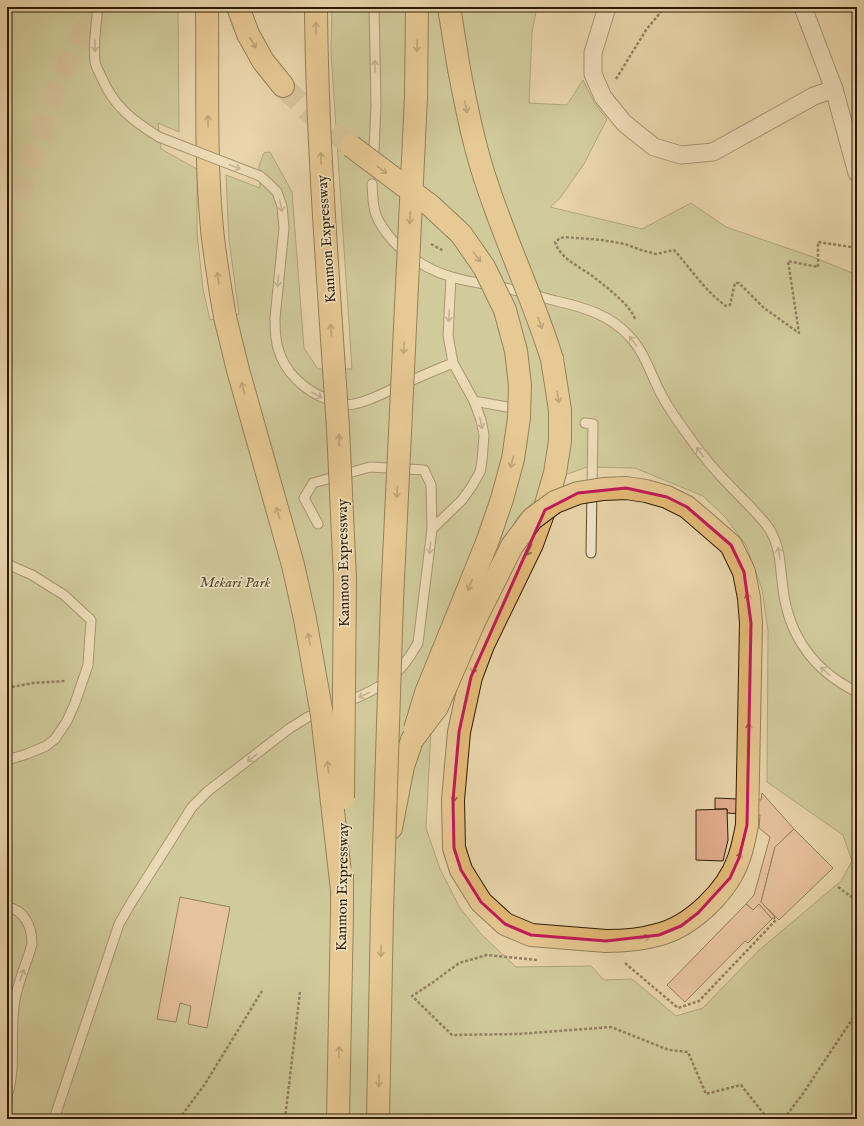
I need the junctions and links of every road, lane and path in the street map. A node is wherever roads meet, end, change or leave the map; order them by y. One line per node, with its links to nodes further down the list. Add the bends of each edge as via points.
1 (98, 7): 21 (lane, one-way to 21, bridge, via 94,33 95,64 120,108 159,137 260,176 277,192 282,206 284,228 275,333 283,362 304,388 336,403 352,405 370,400)
2 (207, 7): 35 (highway, one-way to 2, bridge, via 322,715 306,619 238,370 218,276 209,180)
3 (238, 7): 11 (highway, one-way to 11, via 248,34 263,61)
4 (316, 7): 35 (highway, Kanmon Expressway, one-way to 4, bridge, via 345,579 323,205)
5 (374, 7): 15 (lane, one-way to 5)
6 (417, 7): 36 (highway, one-way to 36, bridge, via 416,96 392,600)
7 (449, 7): 32 (highway, one-way to 32, bridge, via 477,154 552,358 560,410 560,441 554,473 544,511 532,544 483,645 471,678 459,732 453,800 454,848 461,870 481,902 505,924 531,935 606,941 633,940 659,935 680,926 698,913 730,878 739,858 747,825 751,623 744,572 731,545 687,507 667,497 626,488 578,493 555,502 532,519 512,546 474,622 437,707)
8 (607, 7): 13 (street, via 593,53 593,74)
9 (666, 7): 13 (path, via 646,30 610,90)
10 (808, 7): 12 (street, via 804,10)
11 (283, 86)
12 (834, 90): 13 (street, via 814,96 713,152 680,155 654,147 624,123); 16 (street)
13 (603, 97)
14 (351, 146): 32 (highway, one-way to 32, bridge, via 431,206 461,234 484,267 505,310 516,351 520,385 514,452 502,499 426,693)
15 (374, 150)
16 (857, 173)
17 (372, 184): 19 (lane, via 377,219 388,235 404,252 425,266)
18 (857, 248): 20 (path, via 818,242 818,267 788,261 799,334 764,308 739,283 735,283 730,305 726,306 704,287 674,250 656,254 610,241 564,237 555,242 566,258 616,295 634,314)
19 (451, 277): 20 (lane, one-way to 19, via 616,323 598,314 576,306); 21 (lane, one-way to 21, via 448,336)
20 (641, 352): 31 (lane, one-way to 20, via 826,673 802,646 787,610 779,551 769,529 706,460 690,438 664,398)
21 (453, 363): 22 (lane)
22 (474, 401): 23 (lane); 26 (lane, one-way to 26, via 484,435 480,472 462,500)
23 (507, 407)
24 (585, 423): 27 (lane, via 593,424)
25 (318, 524): 26 (lane, via 304,498 313,483 370,467 424,470 431,485)
26 (432, 529): 46 (lane, one-way to 46, via 418,643 397,674 382,686 308,717 290,728 208,791 192,807 169,842 119,924)
27 (591, 553)
28 (7, 564): 29 (lane, via 32,575 64,595 91,620)
29 (88, 660): 30 (path, via 66,681); 33 (lane, via 75,703 55,739 46,746)
30 (7, 688)
31 (857, 692)
32 (412, 740): 36 (highway, bridge, via 403,766 393,817)
33 (7, 760)
34 (838, 887): 37 (path)
35 (342, 890): 49 (highway, Kanmon Expressway, one-way to 35, bridge)
36 (382, 894): 50 (highway, one-way to 50, bridge)
37 (857, 902)
38 (7, 907): 45 (lane, one-way to 38, via 11,1077 14,1000 32,944 32,934 25,919 20,912)
39 (774, 918): 40 (path, via 776,920 699,1001 678,1008)
40 (621, 959)
41 (538, 960): 51 (path, via 487,955 459,963 412,996 452,1035 518,1034 611,1027 669,1050 688,1052 706,1094 741,1085)
42 (262, 990): 47 (path, via 205,1084)
43 (300, 992): 48 (path)
44 (857, 1012): 52 (path)
45 (7, 1096)
46 (54, 1119)
47 (179, 1119)
48 (285, 1119)
49 (338, 1119)
50 (378, 1119)
51 (768, 1119)
52 (784, 1119)

